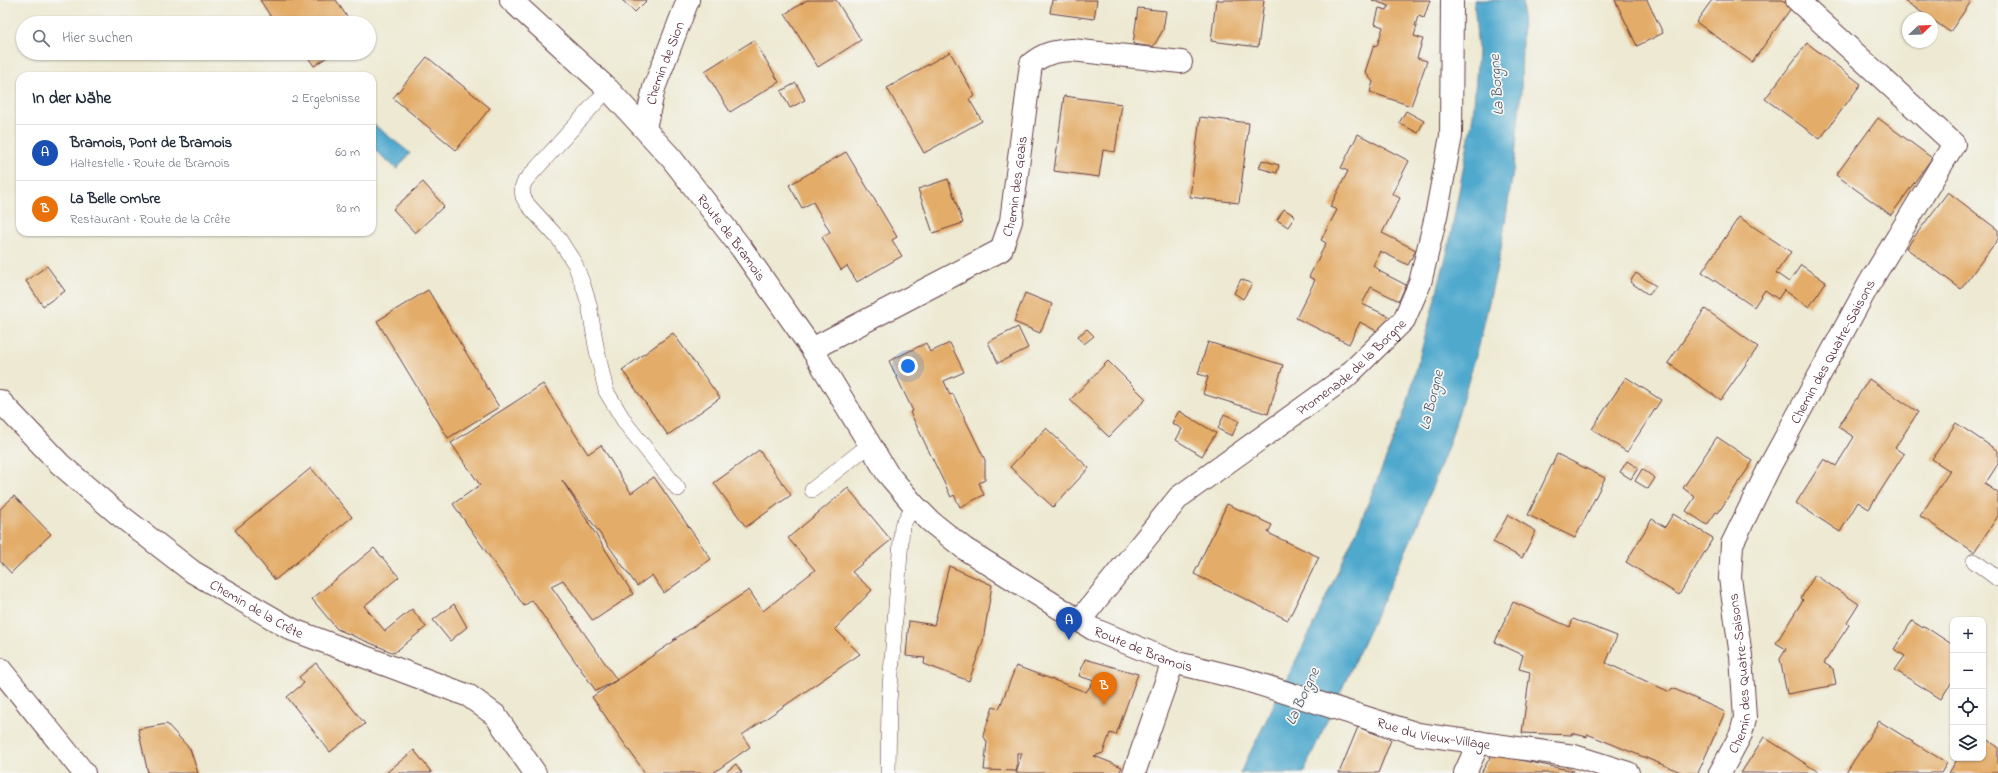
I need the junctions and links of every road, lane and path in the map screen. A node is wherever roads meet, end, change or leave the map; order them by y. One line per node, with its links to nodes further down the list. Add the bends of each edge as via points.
1 (511, 0): 6 (street, Route de Bramois)
2 (688, 0): 7 (street, Chemin de Sion, via 654,88)
3 (1452, 0): 16 (street, Promenade de la Borgne, via 1451,136 1420,283 1404,320 1346,377 1179,497)
4 (1797, 0): 27 (street, Chemin des Quatre-Saisons, via 1954,144 1869,284 1761,484 1732,544 1730,578 1741,656 1745,718 1741,734)
5 (1181, 62): 8 (street, Chemin des Geais, via 1072,50 1054,51 1041,56 1031,64 1011,220 1001,250)
6 (608, 89): 7 (street, Route de Bramois); 11 (lane, via 525,181 522,188 523,197 559,239 575,264 590,304 606,391 626,424)
7 (645, 128): 8 (street, Route de Bramois, via 742,249)
8 (812, 349): 10 (street, Route de Bramois)
9 (0, 402): 22 (street, Chemin de la Crête, via 60,464 117,513 193,572 293,630 469,696 495,715)
10 (869, 445): 12 (lane); 13 (street, Route de Bramois, via 887,473)
11 (678, 489)
12 (812, 490)
13 (914, 505): 16 (street, Route de Bramois, via 965,549); 23 (lane, via 902,526 889,701)
14 (1974, 561): 15 (lane)
15 (1998, 579)
16 (1080, 620): 17 (street, Route de Bramois, via 1093,629)
17 (1173, 662): 19 (street, Route de Bramois); 24 (street)
18 (0, 669): 21 (street)
19 (1243, 679): 20 (street, Rue du Vieux-Village, via 1418,734)
20 (1479, 742): 25 (street); 26 (street, Rue du Vieux-Village, via 1574,756)
21 (84, 773)
22 (535, 773)
23 (888, 773)
24 (1134, 773)
25 (1465, 773)
26 (1628, 773)
27 (1720, 773)

